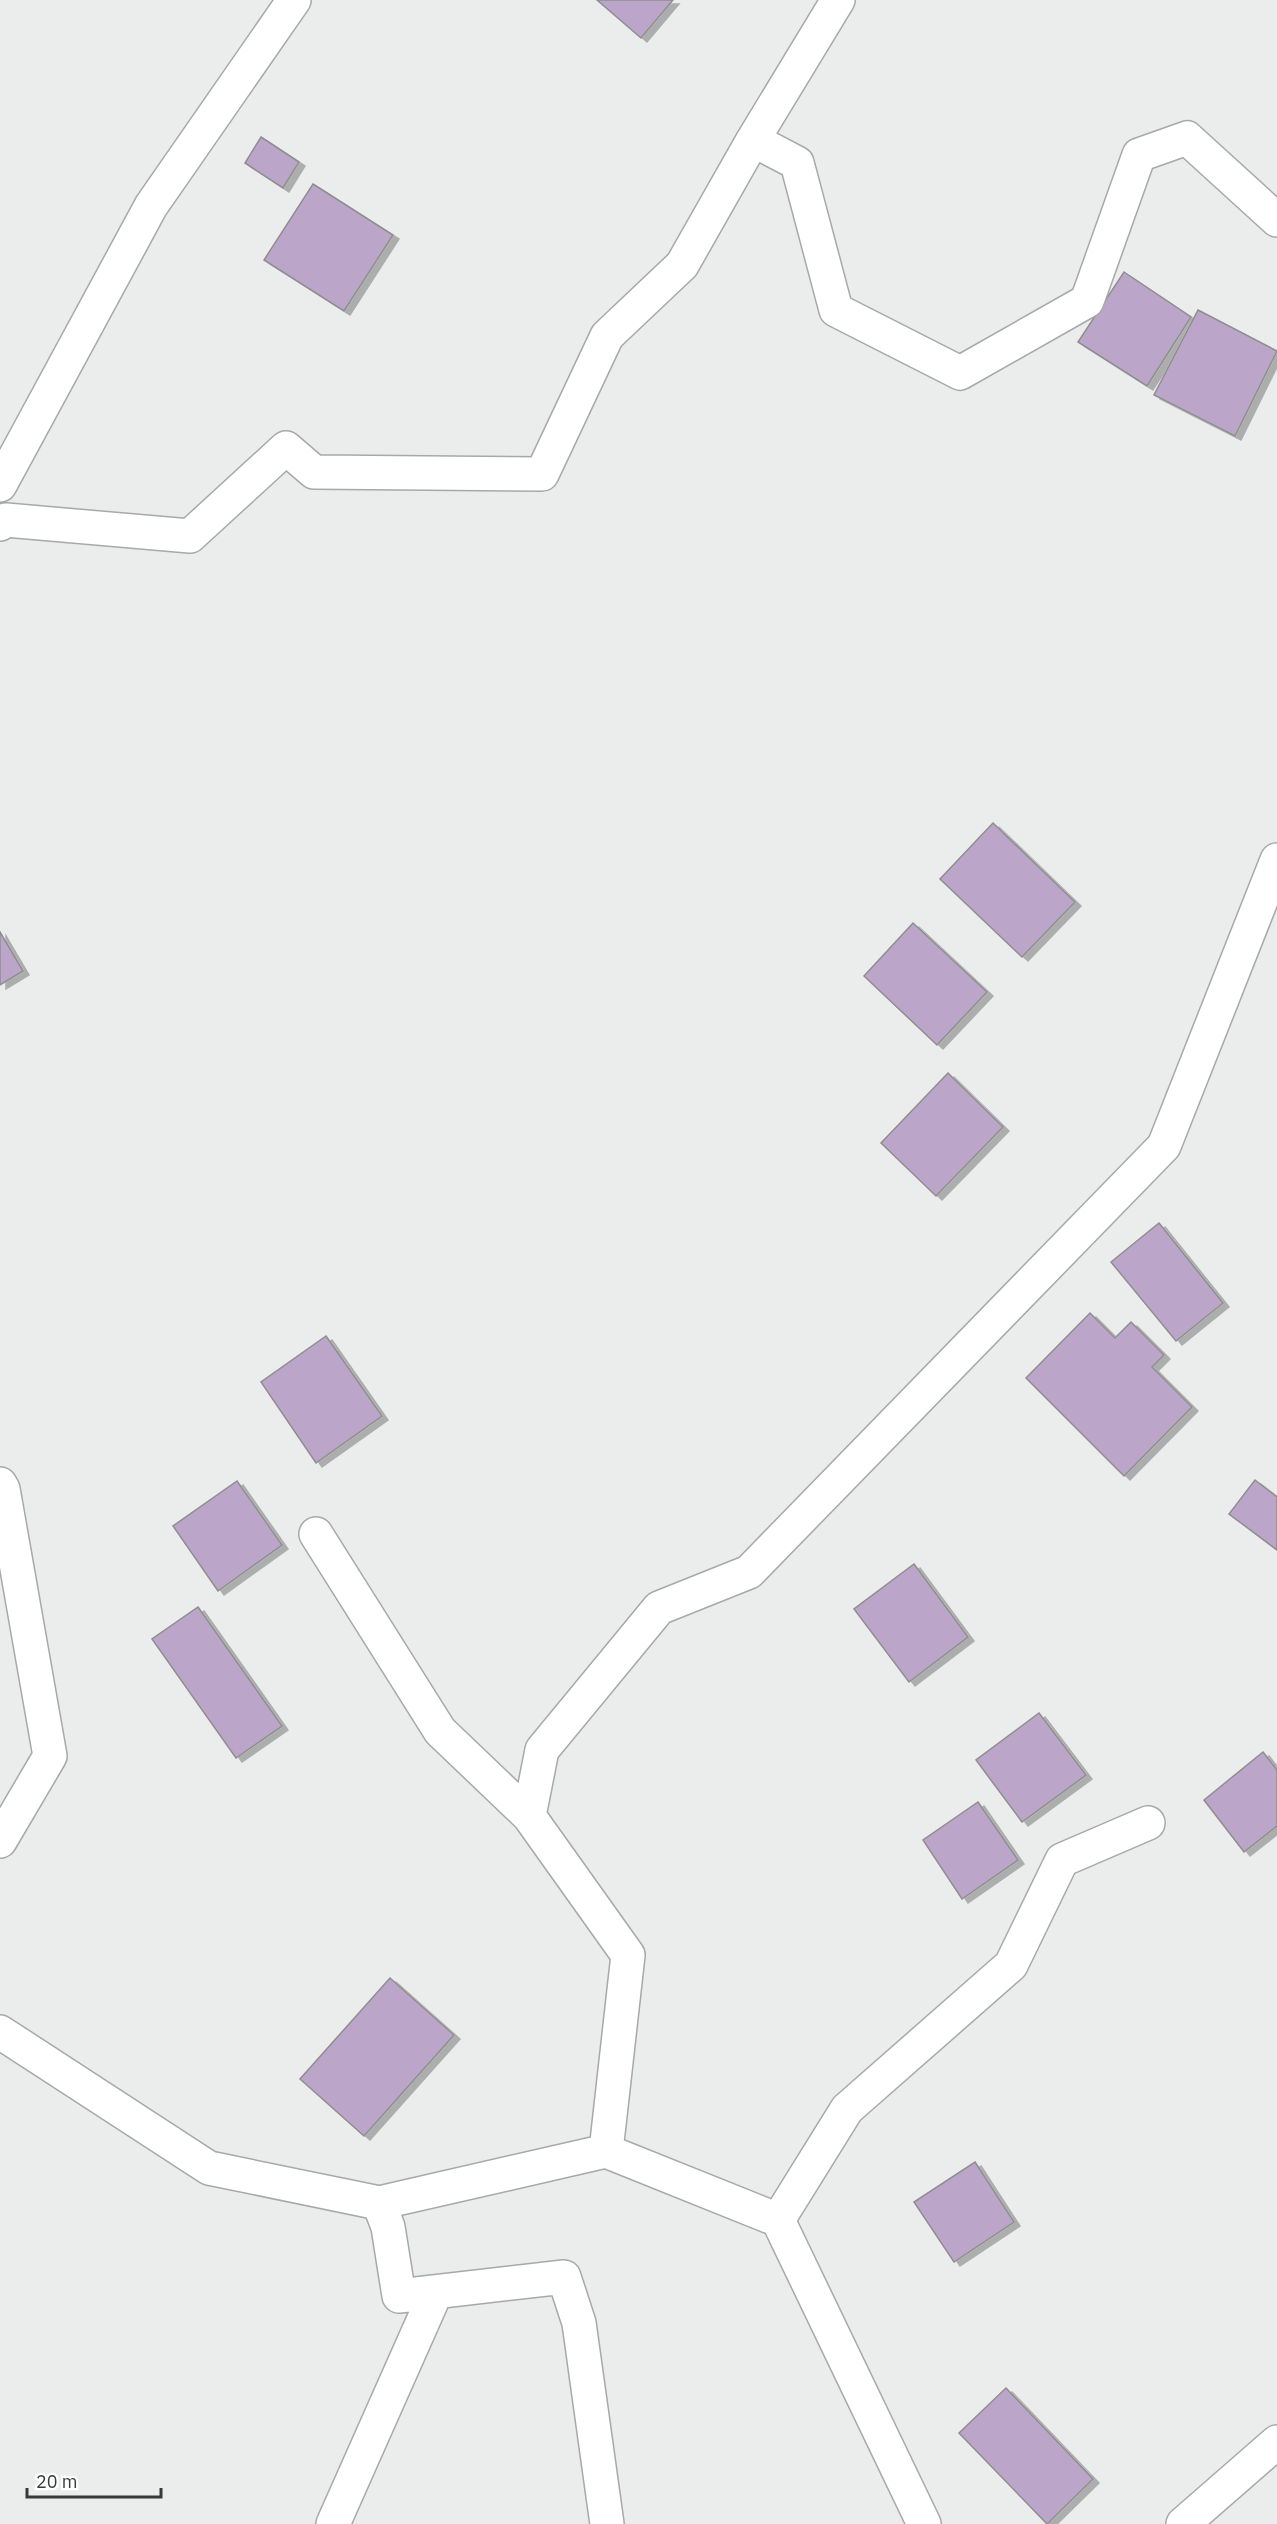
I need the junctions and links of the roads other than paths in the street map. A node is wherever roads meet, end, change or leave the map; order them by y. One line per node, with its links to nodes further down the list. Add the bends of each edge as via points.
1 (294, 0): 5 (street, via 151,206)
2 (838, 0): 3 (street)
3 (753, 140): 4 (street, via 797,163 836,310 960,373 1087,301 1140,155 1187,138); 6 (street, via 682,265 607,336 542,474 314,472 286,448 190,536 6,520)
4 (1277, 220)
5 (0, 485)
6 (0, 524)
7 (1277, 860): 10 (street, via 1164,1146 749,1572 659,1608 542,1750)
8 (0, 1484): 12 (street, via 50,1756)
9 (316, 1534): 10 (street, via 440,1731)
10 (529, 1816): 14 (street, via 628,1954)
11 (1148, 1823): 16 (street, via 1062,1860 1011,1965 847,2109)
12 (0, 1841)
13 (0, 2032): 15 (street, via 209,2168)
14 (606, 2151): 15 (street); 16 (street)
15 (379, 2203): 17 (street, via 388,2227 399,2296)
16 (778, 2220): 21 (street)
17 (436, 2292): 19 (street); 20 (street, via 564,2277 579,2323)
18 (1277, 2442): 22 (street)
19 (333, 2524)
20 (607, 2524)
21 (924, 2524)
22 (1183, 2524)

